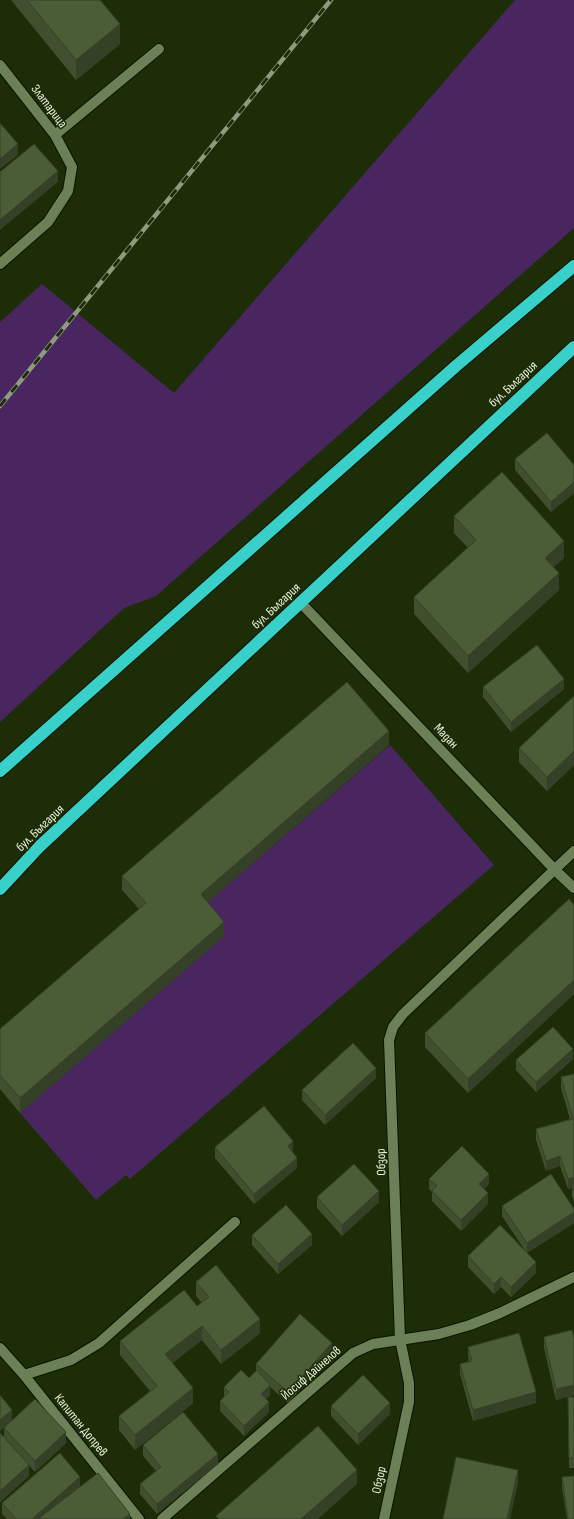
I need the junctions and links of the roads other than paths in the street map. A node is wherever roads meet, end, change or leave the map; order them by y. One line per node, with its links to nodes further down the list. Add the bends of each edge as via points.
1 (159, 49): 3 (street)
2 (0, 65): 3 (street, Златарица)
3 (55, 135): 4 (street, Златарица, via 72,167 68,191 48,222)
4 (0, 264)
5 (574, 266): 8 (highway, via 456,366)
6 (574, 347): 7 (highway, бул. България)
7 (300, 602): 10 (street, Мадан); 11 (highway, бул. България, via 40,846)
8 (0, 771)
9 (574, 851): 10 (street, Обзор)
10 (555, 870): 12 (street, Мадан); 15 (street, Обзор, via 393,1026 389,1040)
11 (0, 888)
12 (574, 888)
13 (235, 1222): 17 (street, via 99,1343 71,1360)
14 (574, 1277): 15 (street, Йосиф Дайнелов, via 470,1325 439,1334)
15 (400, 1339): 19 (street, Йосиф Дайнелов, via 373,1344 353,1353); 20 (street, Обзор, via 409,1383 409,1402)
16 (0, 1348): 17 (street, Капитан Допрев)
17 (24, 1375): 18 (street, Капитан Допрев)
18 (139, 1519)
19 (162, 1519)
20 (384, 1519)

